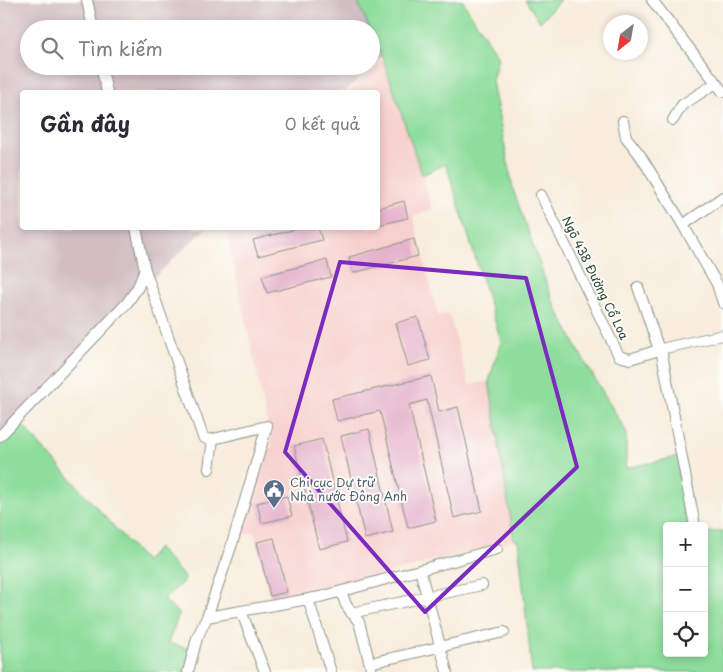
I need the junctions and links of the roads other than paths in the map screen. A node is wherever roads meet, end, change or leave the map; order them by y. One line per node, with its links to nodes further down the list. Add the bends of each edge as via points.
1 (87, 0): 3 (street)
2 (652, 0): 5 (street)
3 (91, 20)
4 (103, 75): 6 (street)
5 (720, 88): 7 (street, via 682,105)
6 (107, 90)
7 (673, 120)
8 (623, 121): 11 (street, via 626,137)
9 (541, 195): 17 (street, Ngõ 438 Đường Cổ Loa, via 619,356 630,359)
10 (723, 197): 11 (street)
11 (683, 224): 15 (street, via 717,284)
12 (136, 230): 13 (street)
13 (145, 270): 18 (street, via 127,303); 19 (street, via 203,437)
14 (638, 287): 17 (street)
15 (723, 303)
16 (723, 335): 17 (street, Ngõ 438 Đường Cổ Loa)
17 (660, 349): 21 (street)
18 (0, 436)
19 (213, 439): 20 (street); 30 (street, via 267,426)
20 (209, 469)
21 (694, 522)
22 (497, 549): 23 (street)
23 (420, 570): 25 (street); 26 (street)
24 (482, 585): 26 (street)
25 (341, 591): 27 (street); 29 (street)
26 (427, 598): 29 (street); 32 (street)
27 (308, 599): 28 (street); 36 (street)
28 (241, 611): 30 (street); 35 (street)
29 (351, 613): 33 (street, via 359,622)
30 (207, 617): 34 (street, via 196,638)
31 (504, 632): 32 (street)
32 (440, 646): 33 (street); 37 (street)
33 (371, 667)
34 (188, 672)
35 (265, 672)
36 (331, 672)
37 (447, 672)

